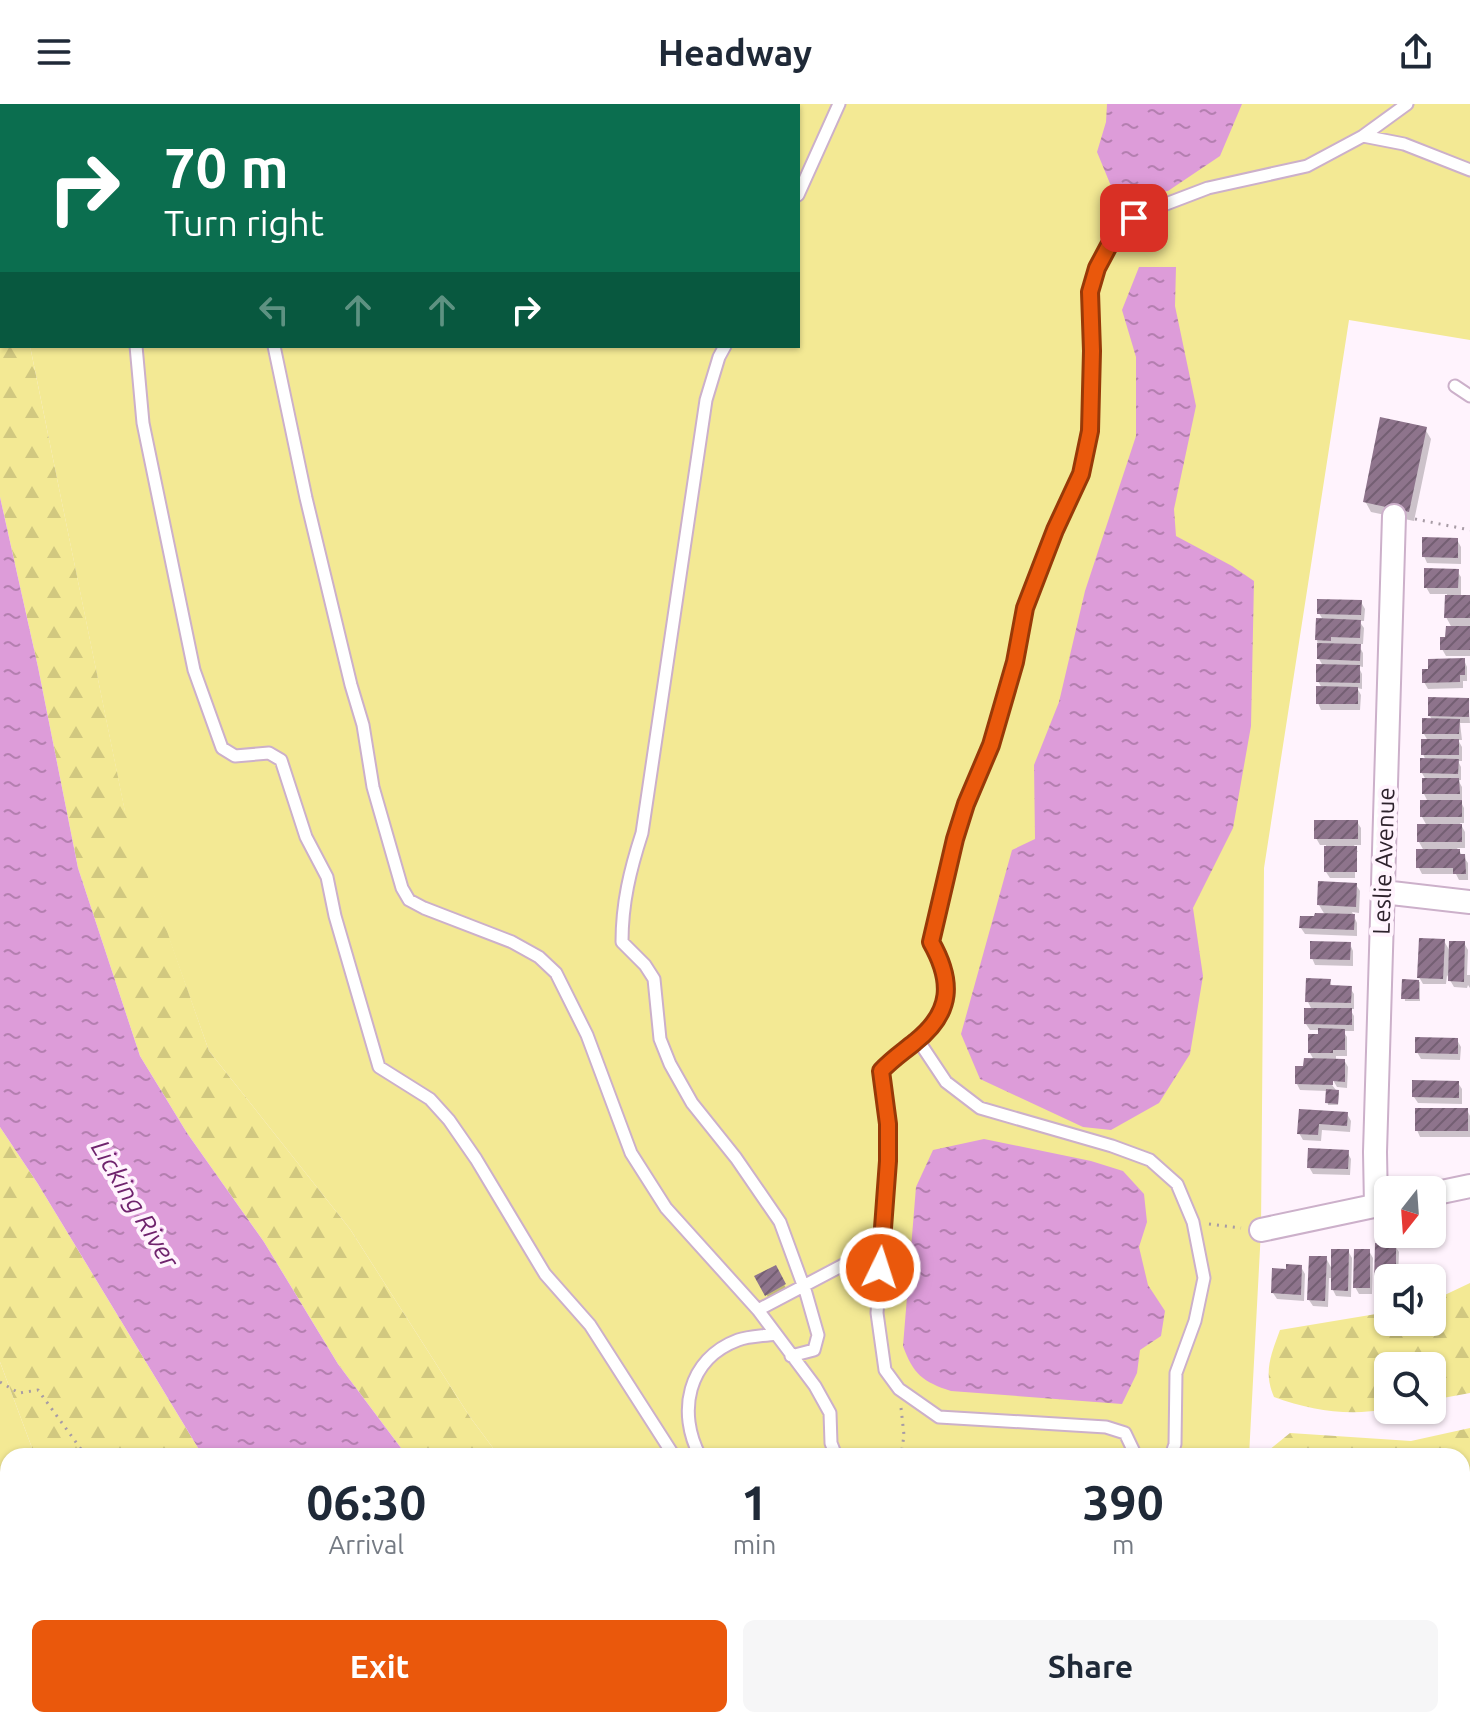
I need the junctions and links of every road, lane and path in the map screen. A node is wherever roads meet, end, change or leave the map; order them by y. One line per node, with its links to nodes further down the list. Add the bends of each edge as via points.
1 (839, 104): 5 (lane)
2 (1407, 104): 3 (lane)
3 (1363, 136): 4 (lane, via 1404,144); 15 (lane, via 1307,166 1208,188 1134,218 1113,238 1097,268 1090,292 1090,431 1081,474 1025,608 991,745 955,839 931,942 943,962 948,988 942,1012)
4 (1470, 170)
5 (800, 191)
6 (136, 348): 30 (lane, via 143,423 194,670 222,748 235,756 269,753 281,760 306,837 327,877 379,1067 430,1099 449,1120 545,1274 590,1325)
7 (274, 348): 24 (lane, via 373,787 402,888 409,900 512,942 556,973 587,1035 631,1153 666,1208)
8 (724, 348): 23 (lane, via 706,400 642,833 627,879 622,942 654,979 660,1039 670,1064 692,1103 780,1222)
9 (1455, 386): 10 (lane)
10 (1470, 396)
11 (1401, 517): 12 (path); 13 (street, Leslie Avenue)
12 (1470, 530)
13 (1383, 892): 14 (street); 16 (street, Leslie Avenue)
14 (1470, 902)
15 (918, 1040): 20 (lane, via 946,1082 980,1108 1150,1160 1177,1184); 22 (lane, via 881,1071 888,1161)
16 (1382, 1176)
17 (1470, 1186): 18 (street)
18 (1446, 1191)
19 (1374, 1206): 21 (street)
20 (1193, 1222): 21 (path); 35 (lane, via 1204,1278 1176,1373)
21 (1261, 1230)
22 (881, 1245): 23 (lane); 28 (lane, via 877,1313 885,1370)
23 (803, 1285): 24 (lane); 26 (lane, via 818,1335 814,1350)
24 (758, 1310): 25 (lane)
25 (775, 1334): 26 (lane); 31 (lane, via 738,1340 711,1356 697,1376 687,1397 687,1422)
26 (791, 1356): 32 (lane, via 830,1413)
27 (0, 1382): 29 (path, via 19,1393 38,1390)
28 (899, 1389): 33 (path); 34 (lane, via 939,1417 1106,1427 1125,1433)
29 (80, 1448)
30 (669, 1448)
31 (697, 1448)
32 (833, 1448)
33 (902, 1448)
34 (1132, 1448)
35 (1174, 1448)

